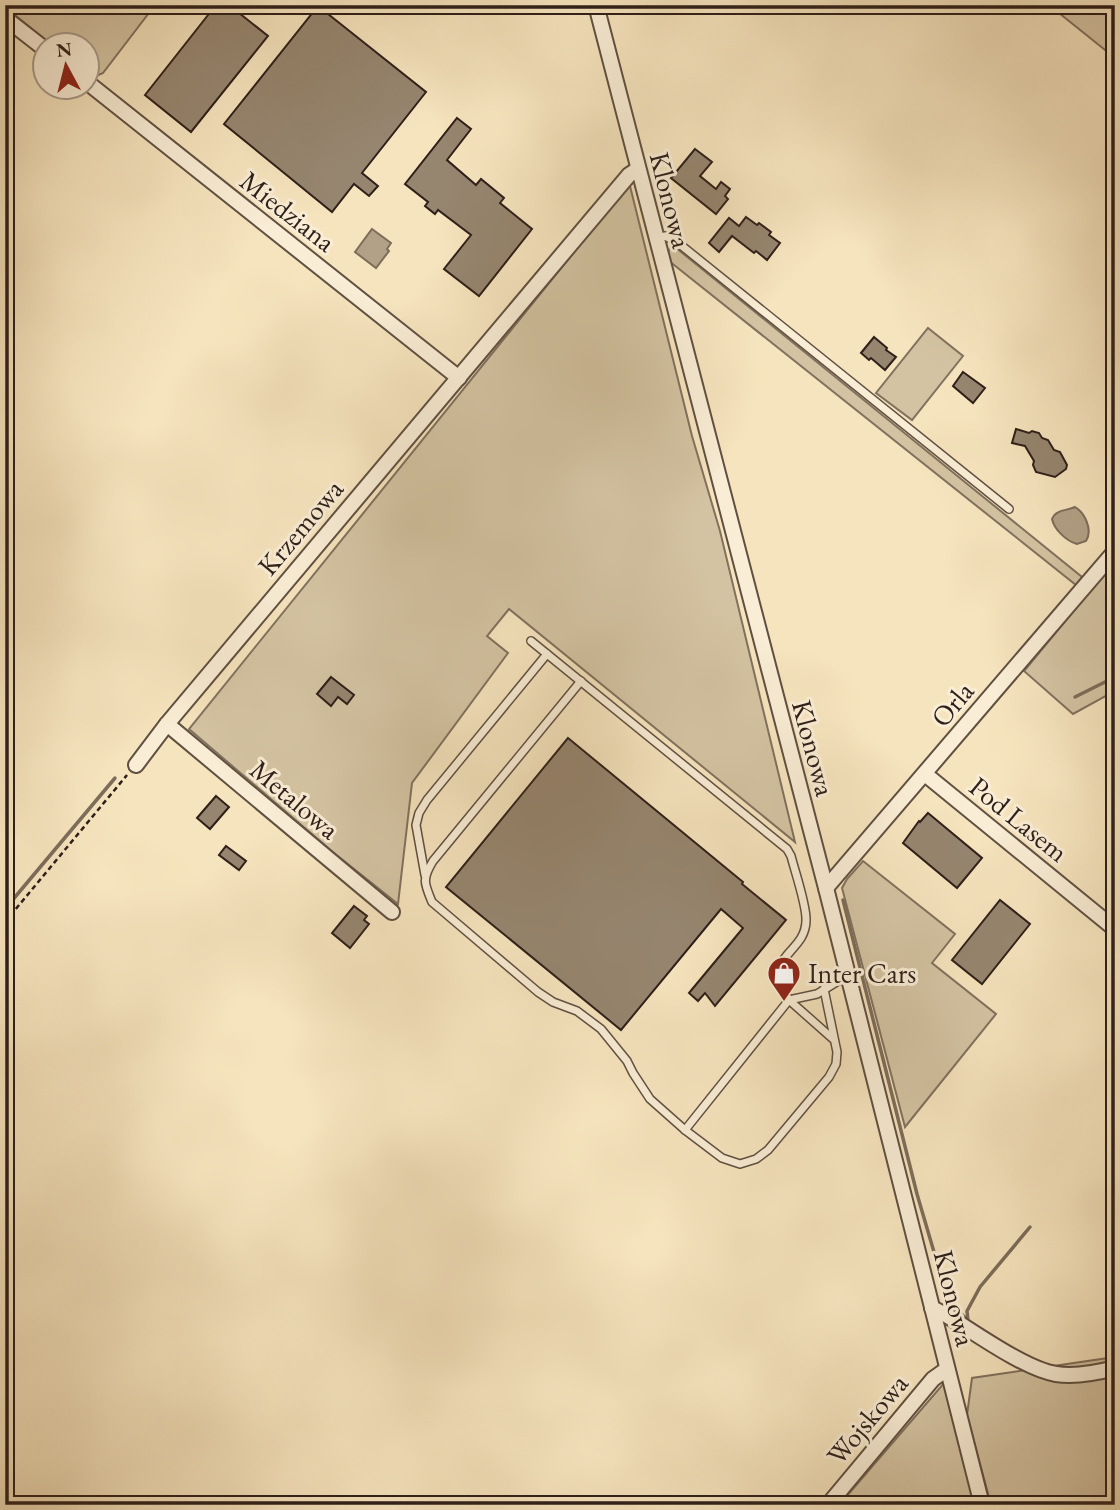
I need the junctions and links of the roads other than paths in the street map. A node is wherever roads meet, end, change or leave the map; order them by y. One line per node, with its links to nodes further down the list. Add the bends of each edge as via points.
1 (596, 5): 5 (street, Klonowa)
2 (5, 18): 3 (street)
3 (32, 39)
4 (102, 94): 7 (street, Miedziana)
5 (638, 169): 6 (street, Klonowa); 7 (street, Krzemowa)
6 (655, 238): 8 (lane, via 665,236 677,242); 17 (street, Klonowa)
7 (458, 378): 13 (street, Krzemowa)
8 (1009, 509)
9 (1115, 551): 15 (street, Orla)
10 (531, 641): 11 (lane)
11 (547, 654): 12 (lane); 16 (lane, via 419,813 416,825)
12 (581, 681): 16 (lane); 22 (lane, via 787,849 806,922 779,972)
13 (167, 724): 14 (street, Krzemowa); 18 (street, Metalowa)
14 (136, 765)
15 (925, 774): 17 (street, Orla); 19 (street, Pod Lasem)
16 (425, 875): 24 (lane, via 432,902 538,992 601,1029 627,1060 650,1099)
17 (826, 888): 20 (street, Klonowa)
18 (392, 912)
19 (1115, 929)
20 (848, 975): 21 (lane); 25 (street, Klonowa)
21 (824, 989): 22 (lane); 23 (lane)
22 (789, 1000): 23 (lane); 24 (lane)
23 (833, 1038): 24 (lane, via 836,1064 829,1077 756,1159 740,1164 722,1158)
24 (685, 1130)
25 (932, 1308): 26 (street, via 1054,1374); 27 (street, Klonowa)
26 (1115, 1368)
27 (947, 1369): 28 (street, Wojskowa, via 933,1379); 29 (street, Klonowa)
28 (828, 1505)
29 (982, 1505)

